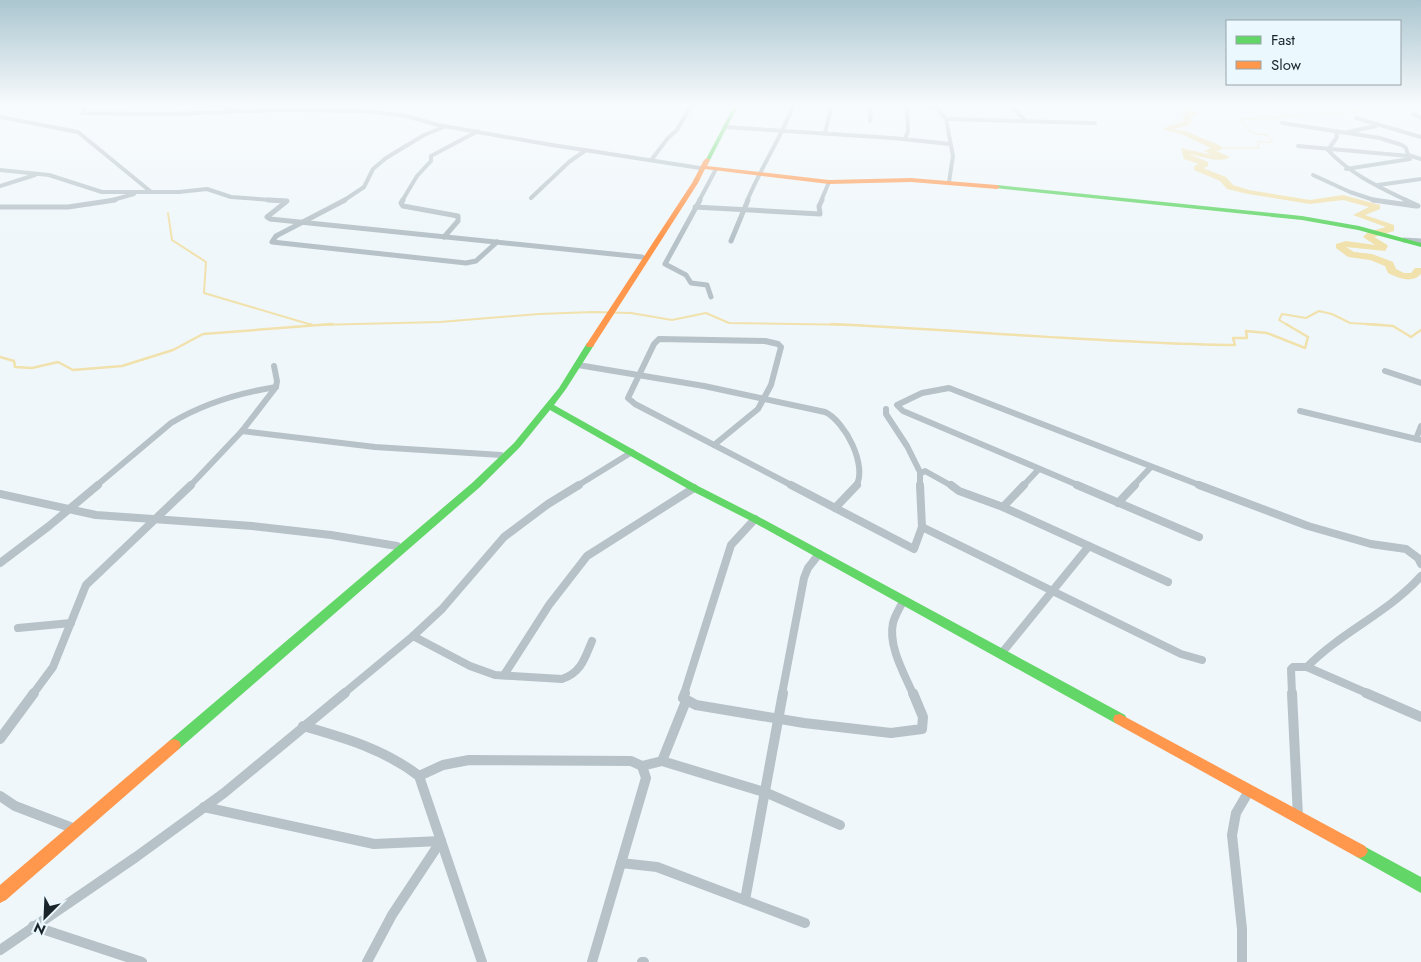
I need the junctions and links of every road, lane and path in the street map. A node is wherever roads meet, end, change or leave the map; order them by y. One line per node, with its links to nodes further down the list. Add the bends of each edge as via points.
1 (99, 149): 30 (street)
2 (401, 149): 37 (street, via 373,169 357,192)
3 (444, 149): 38 (street, via 431,156 431,161 417,176 401,203 458,216 458,221)
4 (580, 149): 11 (street)
5 (660, 149): 15 (street)
6 (712, 149): 16 (main road)
7 (773, 149): 22 (street)
8 (951, 149): 27 (street)
9 (1320, 149): 12 (street)
10 (1405, 149): 13 (street)
11 (586, 150): 15 (street); 32 (street, via 568,162)
12 (1328, 150): 13 (street); 18 (street)
13 (1409, 156): 14 (street)
14 (1420, 158): 18 (street)
15 (652, 159): 16 (street)
16 (701, 168): 17 (main road); 44 (main road); 46 (main road, via 690,191)
17 (716, 169): 22 (main road); 35 (street)
18 (1346, 169): 28 (street)
19 (0, 170): 20 (street)
20 (24, 172): 21 (street); 25 (street)
21 (41, 174): 25 (street); 31 (street, via 96,191)
22 (758, 174): 26 (main road); 36 (street)
23 (1313, 175): 33 (street, via 1368,200)
24 (1421, 178): 28 (street)
25 (16, 180): 29 (street)
26 (829, 182): 27 (main road); 36 (street, via 819,206 820,214)
27 (949, 182): 39 (main road, via 1302,218 1359,228)
28 (1378, 185): 33 (street)
29 (0, 186)
30 (150, 191): 31 (street); 37 (street, via 207,189 237,198 285,200 268,218)
31 (139, 192): 34 (street, via 88,204)
32 (531, 198)
33 (1420, 206)
34 (0, 207)
35 (695, 207): 36 (street); 45 (street, via 665,264 686,275 692,283 707,285)
36 (743, 209): 40 (street)
37 (304, 223): 38 (street); 42 (street, via 276,236 272,242 466,263 476,261)
38 (444, 237): 42 (street)
39 (1397, 240): 41 (street); 43 (main road)
40 (731, 241)
41 (1421, 241)
42 (497, 242): 44 (street)
43 (1421, 245)
44 (642, 257): 61 (main road, via 536,415)
45 (711, 297)
46 (578, 365): 49 (street); 53 (main road)
47 (274, 366): 51 (street, via 278,381)
48 (1384, 371): 50 (street)
49 (639, 375): 52 (street); 52 (street, via 659,339 774,343 781,347 781,351); 59 (street, via 628,398 630,401)
50 (1421, 383)
51 (276, 387): 57 (street); 69 (street, via 236,393 186,413)
52 (764, 398): 59 (street, via 753,415); 70 (street, via 826,413 836,419 846,433 860,474 858,483)
53 (549, 406): 60 (main road); 103 (main road, via 517,445 476,485)
54 (886, 408): 64 (street, via 886,414)
55 (1300, 411): 58 (street)
56 (1421, 426): 58 (street)
57 (242, 431): 61 (street, via 374,447); 71 (street, via 205,472)
58 (1418, 439)
59 (714, 445): 70 (street)
60 (632, 452): 65 (main road); 86 (street, via 516,527 442,609)
61 (501, 455): 75 (main road)
62 (1151, 467): 63 (street, via 949,388 930,390 897,405 903,411); 67 (street); 79 (street, via 1308,526 1371,544 1406,549)
63 (1038, 470): 67 (street); 68 (street)
64 (920, 472): 68 (street, via 928,472 959,491); 73 (street)
65 (694, 488): 72 (main road); 91 (street, via 587,556 549,605)
66 (0, 494): 69 (street)
67 (1118, 503): 74 (street)
68 (1003, 507): 76 (street)
69 (71, 508): 71 (street, via 96,515); 78 (street)
70 (835, 508): 73 (street, via 914,549)
71 (156, 518): 75 (street, via 260,527); 84 (street, via 86,585)
72 (755, 519): 77 (main road); 92 (street, via 731,545 685,690 683,698)
73 (922, 528): 82 (street)
74 (1199, 537)
75 (397, 546): 103 (main road)
76 (1088, 546): 81 (street); 82 (street)
77 (818, 554): 83 (main road); 94 (street, via 804,578)
78 (0, 563)
79 (1421, 564)
80 (1421, 576): 90 (street, via 1381,611 1316,656)
81 (1168, 582)
82 (1052, 591): 88 (street); 89 (street, via 1181,654)
83 (903, 601): 88 (main road); 94 (street, via 893,623 893,636 896,654 923,717 922,728 891,733)
84 (71, 623): 85 (street); 96 (street, via 52,667)
85 (18, 628)
86 (413, 636): 91 (street, via 470,666); 95 (street)
87 (592, 641): 91 (street, via 579,672 571,677)
88 (1001, 654): 100 (main road)
89 (1202, 660)
90 (1307, 667): 93 (street); 105 (street, via 1297,665 1291,669)
91 (504, 675)
92 (686, 701): 94 (street); 97 (street)
93 (1421, 718)
94 (777, 719): 101 (street)
95 (303, 726): 99 (street, via 371,746 404,763); 104 (street)
96 (0, 739)
97 (662, 761): 98 (street); 101 (street)
98 (642, 766): 99 (street, via 631,761 469,760 437,766); 109 (street, via 646,778)
99 (419, 776): 108 (street)
100 (1249, 791): 105 (main road); 121 (street, via 1234,820 1232,835 1242,929)
101 (766, 793): 106 (street); 113 (street)
102 (0, 796): 107 (street, via 15,806)
103 (108, 798): 107 (main road); 112 (main road)
104 (204, 807): 108 (street, via 374,844); 115 (street)
105 (1298, 818): 110 (main road)
106 (840, 825)
107 (70, 827): 111 (main road)
108 (441, 841): 118 (street, via 392,915); 119 (street)
109 (621, 862): 113 (street, via 657,867); 120 (street)
110 (1421, 885)
111 (0, 887)
112 (0, 895)
113 (745, 900): 114 (street)
114 (805, 923)
115 (33, 926): 116 (street); 117 (street)
116 (0, 950)
117 (142, 962)
118 (367, 962)
119 (482, 962)
120 (592, 962)
121 (1242, 962)

